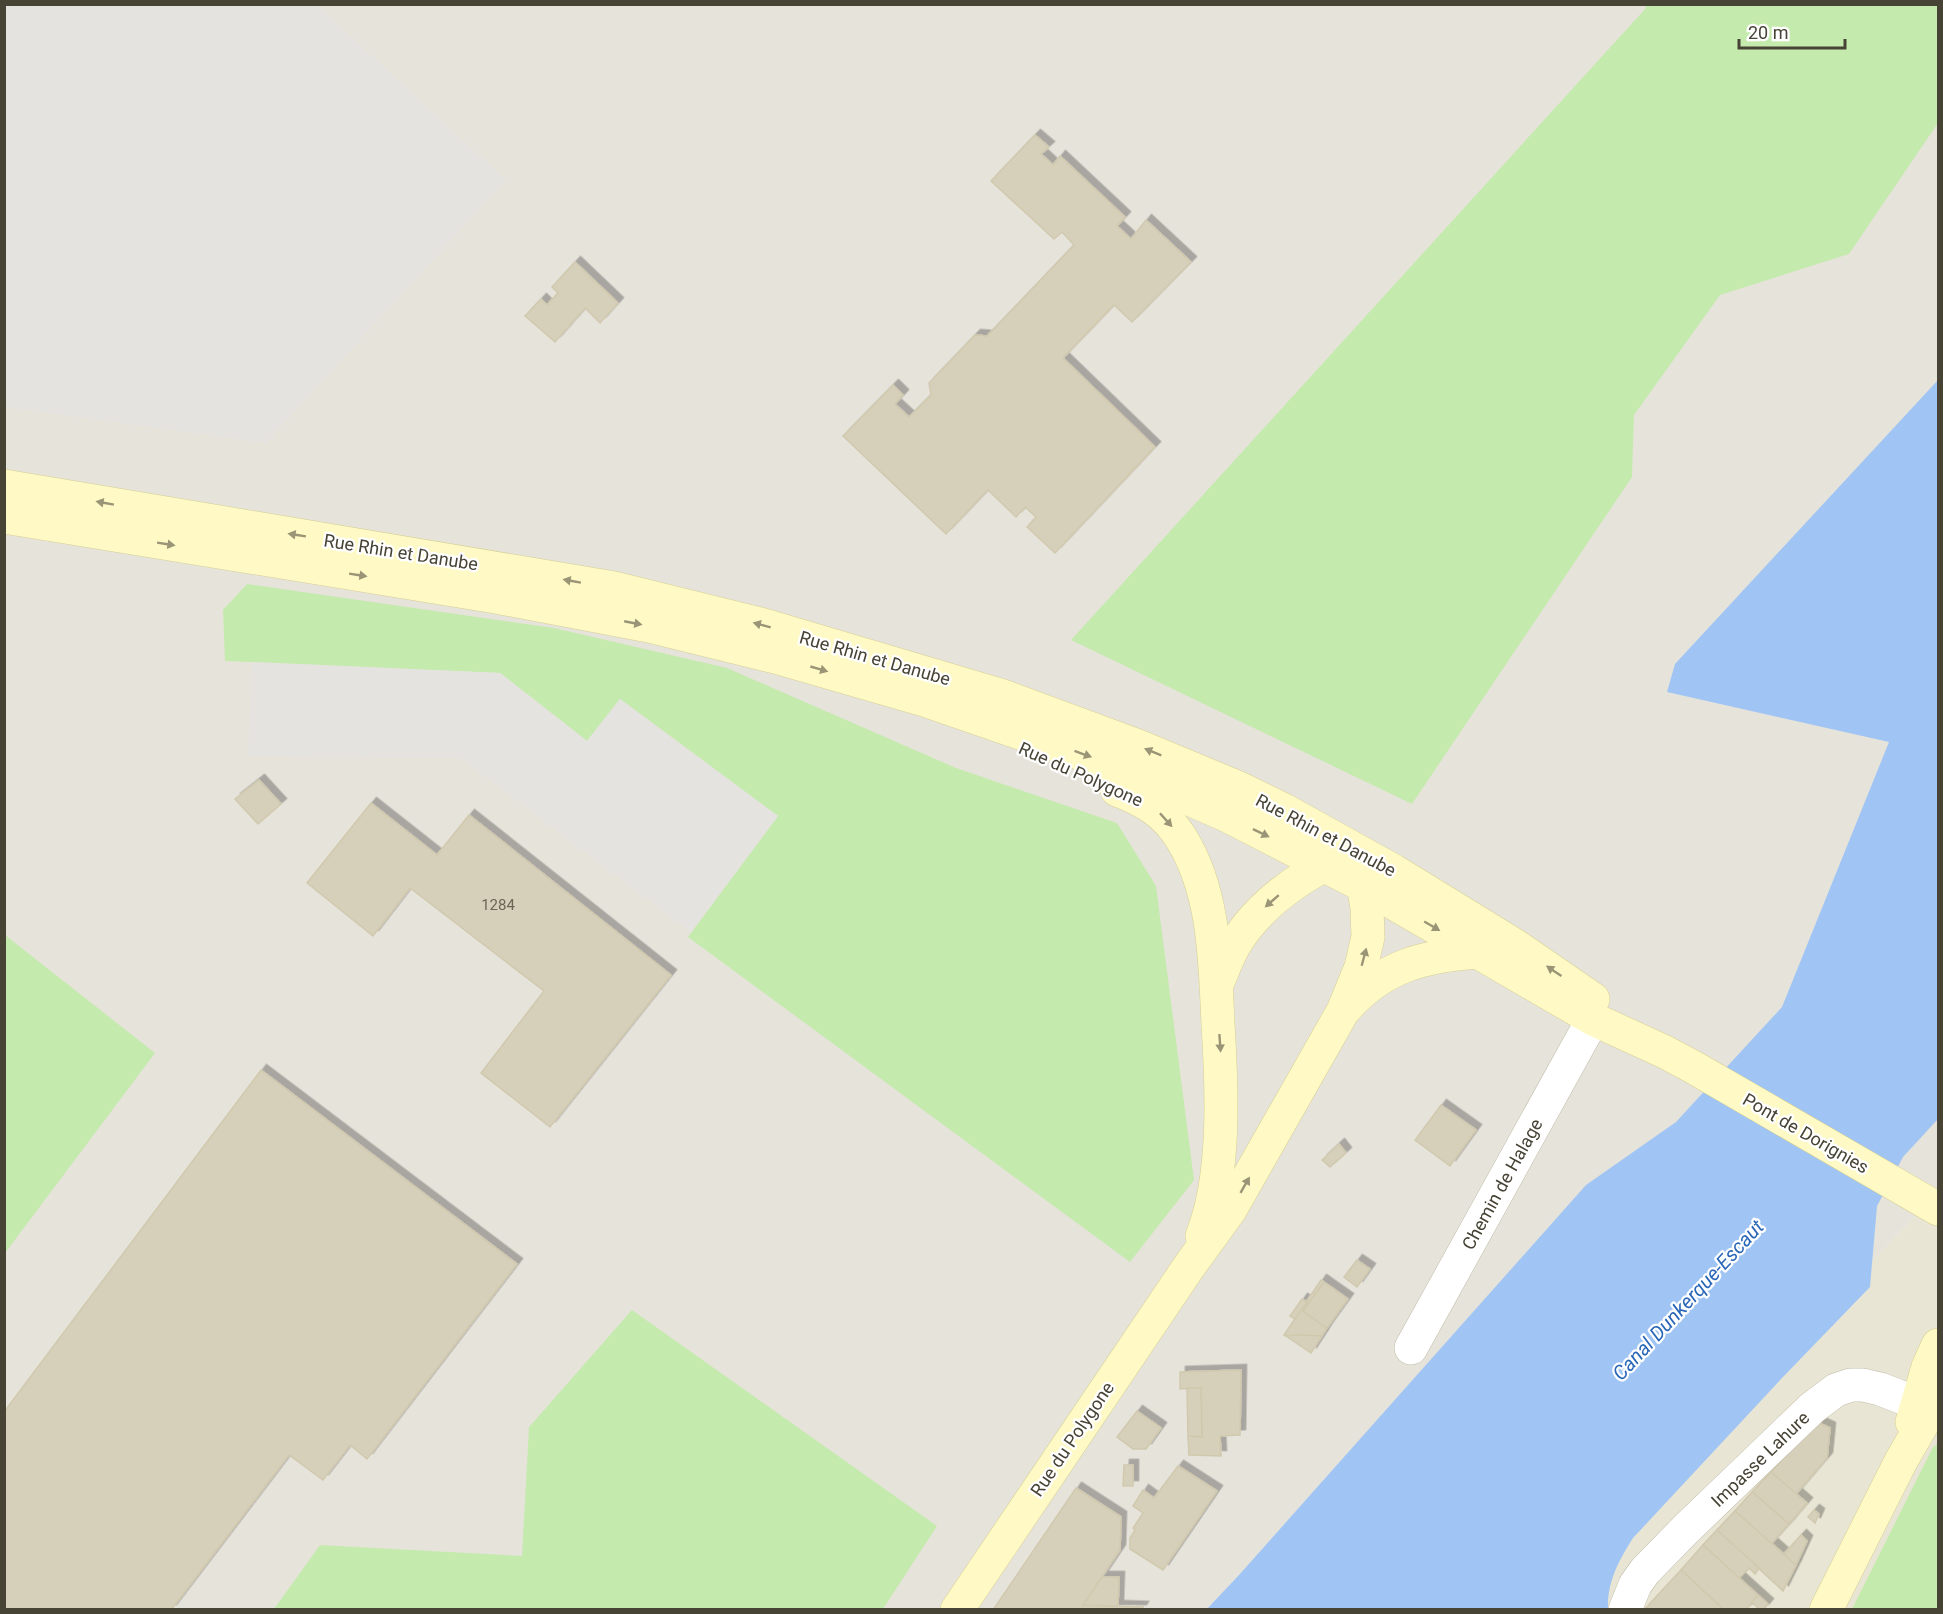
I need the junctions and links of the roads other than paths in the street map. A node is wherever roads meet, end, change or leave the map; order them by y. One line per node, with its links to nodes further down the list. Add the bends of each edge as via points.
1 (4, 486): 4 (main road, Rue Rhin et Danube, one-way to 1, via 1239,788 1000,694 764,626 614,588)
2 (4, 517): 3 (main road, Rue Rhin et Danube, one-way to 3, via 496,597 681,632)
3 (968, 714): 5 (main road, Rue Rhin et Danube, one-way to 5, via 1136,774); 8 (main road, Rue du Polygone, one-way to 8, via 1038,758 1140,798 1166,818 1189,851 1204,896)
4 (1357, 849): 5 (main road, Rue du Polygone); 6 (main road, Rue du Polygone); 11 (main road, Rue Rhin et Danube, one-way to 4, via 1554,971)
5 (1324, 865): 6 (main road, Rue Rhin et Danube); 8 (main road, Rue du Polygone, one-way to 8, via 1286,889 1258,914 1234,946)
6 (1364, 886): 7 (main road, Rue Rhin et Danube, one-way to 7); 9 (main road, Rue du Polygone, one-way to 6, via 1368,937)
7 (1477, 952): 9 (main road, Rue du Polygone, via 1411,963 1378,981); 10 (main road, Rue Rhin et Danube)
8 (1217, 984): 14 (main road, Rue du Polygone, one-way to 14, via 1221,1053 1219,1146 1210,1210)
9 (1343, 1011): 14 (main road, Rue du Polygone, one-way to 9, via 1242,1191)
10 (1593, 1019): 11 (main road, Rue Rhin et Danube); 16 (street, Chemin de Halage)
11 (1665, 1052): 12 (main road, Rue Rhin et Danube)
12 (1693, 1067): 13 (main road, Pont de Dorignies)
13 (1929, 1204)
14 (1188, 1268): 18 (main road, Rue du Polygone)
15 (1938, 1345): 17 (main road, via 1928,1367)
16 (1411, 1348)
17 (1929, 1403): 19 (street, Impasse Lahure, via 1863,1385 1836,1390 1824,1398 1645,1571); 20 (main road)
18 (957, 1610)
19 (1625, 1610)
20 (1826, 1610)

